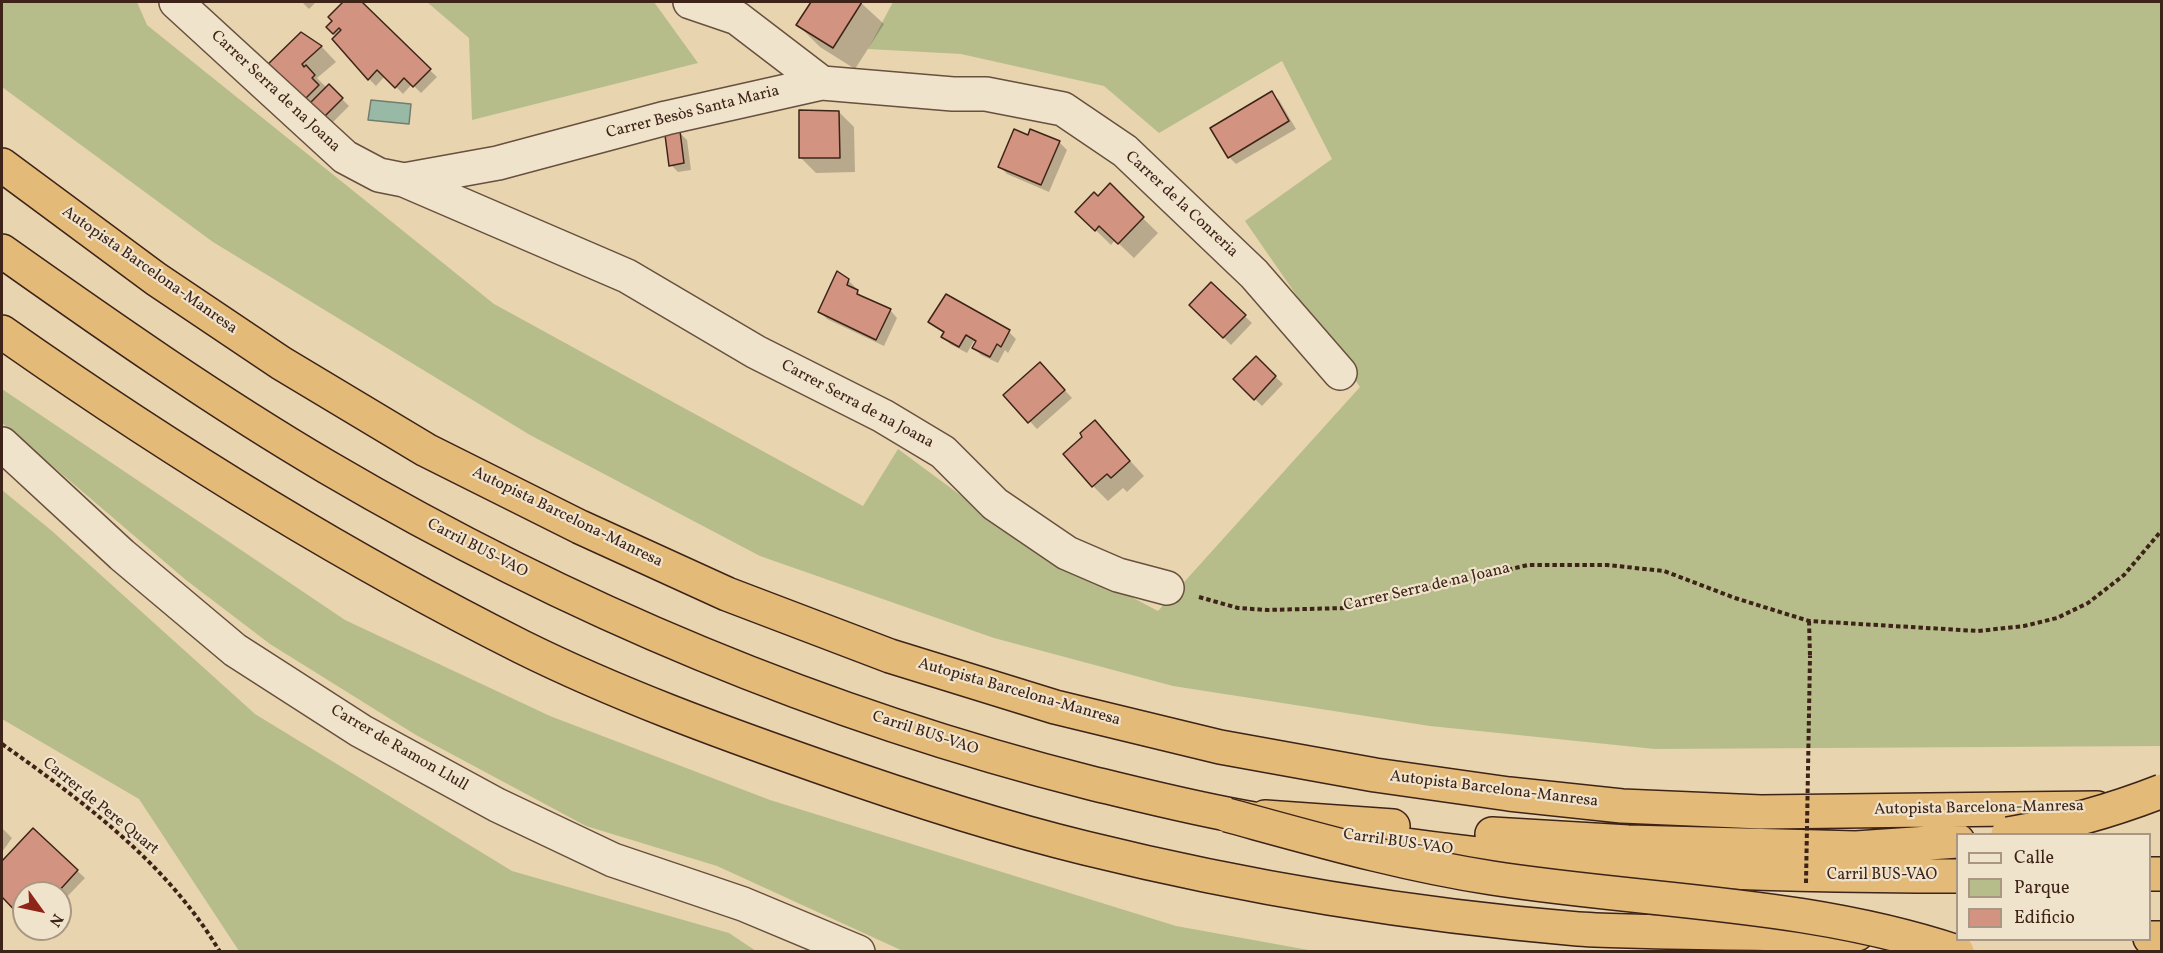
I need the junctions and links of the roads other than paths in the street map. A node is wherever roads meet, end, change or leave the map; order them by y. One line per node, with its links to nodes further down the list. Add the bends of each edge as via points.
1 (176, 2): 6 (street, Carrer Serra de na Joana, via 345,157 379,175)
2 (690, 2): 3 (street, via 737,18)
3 (822, 83): 4 (street, Carrer Besòs Santa Maria); 6 (street, Carrer Besòs Santa Maria, via 666,118 498,163)
4 (986, 94): 9 (street, Carrer de la Conreria, via 1063,109 1125,152 1254,274)
5 (2, 165): 13 (highway, Autopista Barcelona-Manresa, via 194,305 281,363 426,450 727,594 890,656 1055,707 1220,747 1375,775 1622,806 1761,812)
6 (404, 180): 11 (street, Carrer Serra de na Joana, via 627,276 756,352 883,416 943,452 995,504 1067,554 1118,575)
7 (2, 251): 14 (highway, Carril BUS-VAO, via 156,359 327,467 438,530 639,627 749,674 950,744)
8 (2, 332): 18 (highway, via 157,437 299,525 524,648 678,716 918,801 1164,867 1417,911 1582,929)
9 (1340, 373)
10 (2, 444): 19 (street, Carrer de Ramon Llull, via 122,555 235,650 361,731 497,805 613,860 743,904)
11 (1167, 588)
12 (2162, 791): 15 (highway, bridge, via 2105,811)
13 (2162, 807)
14 (1227, 815): 16 (highway, bridge, via 1628,842 1856,848); 17 (highway, Carril BUS-VAO, bridge, via 1377,841 1559,863 1808,875); 20 (highway, bridge, via 1396,861 1594,892 1788,912 1864,925)
15 (2013, 833)
16 (1956, 841)
17 (1956, 876)
18 (1956, 935)
19 (858, 951)
20 (1958, 951)

